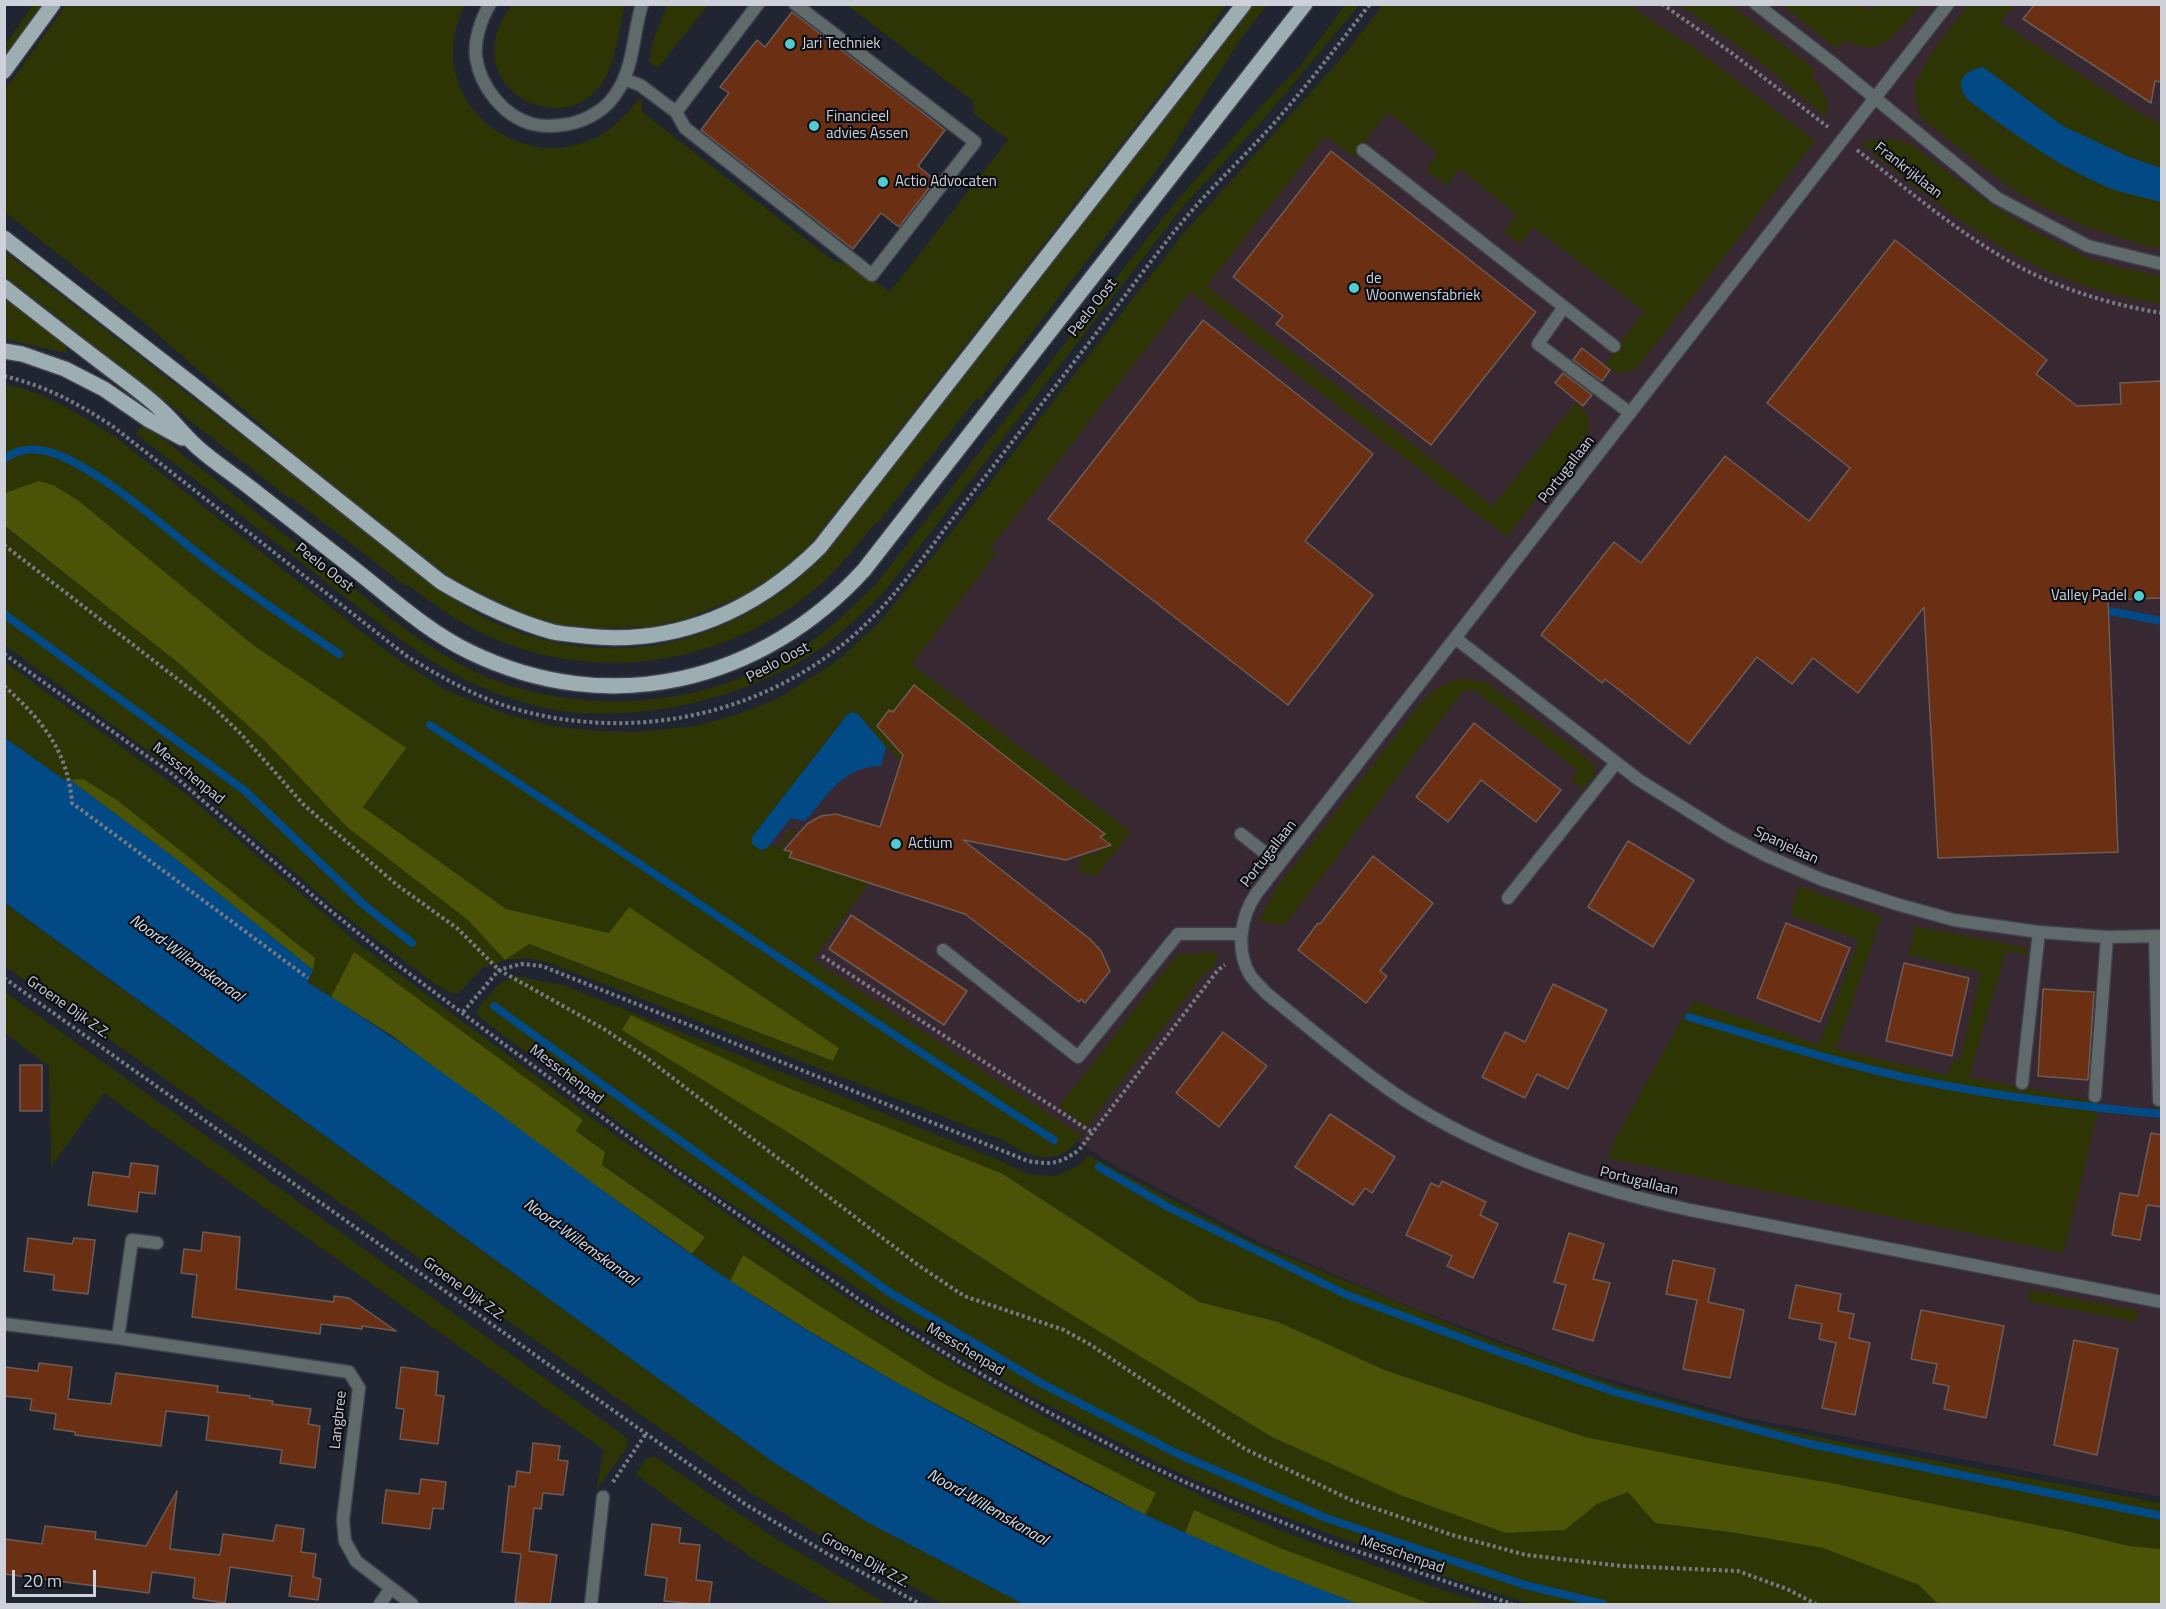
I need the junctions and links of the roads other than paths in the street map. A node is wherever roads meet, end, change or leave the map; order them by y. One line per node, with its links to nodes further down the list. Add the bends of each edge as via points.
1 (53, 4): 10 (main road)
2 (490, 4): 11 (street, via 478,33 476,56 492,96 516,116 532,124 550,126 578,122 609,103)
3 (642, 4): 11 (street)
4 (758, 4): 13 (street)
5 (795, 4): 13 (street, via 975,142 872,275 685,128)
6 (1244, 4): 15 (main road, via 820,547 796,571 751,602 694,627 657,635 628,638 556,633 480,605 441,582)
7 (1305, 4): 22 (main road, Peelo Oost, via 864,570 841,596 815,616 772,645 722,668 687,678 615,686 536,676 469,652 409,612)
8 (1756, 4): 12 (street)
9 (1948, 4): 12 (street, Portugallaan)
10 (4, 71)
11 (624, 79): 13 (street, via 640,85)
12 (1875, 98): 16 (street, via 1997,198 2088,246); 21 (street, Portugallaan)
13 (676, 112)
14 (1363, 150): 18 (street)
15 (4, 238)
16 (2162, 264)
17 (4, 287): 22 (main road, Peelo Oost, via 158,407)
18 (1564, 307): 19 (street); 21 (street, via 1538,344)
19 (1614, 346)
20 (4, 351): 22 (main road, via 65,369)
21 (1630, 413): 23 (street, Portugallaan)
22 (195, 445)
23 (1455, 638): 24 (street, Spanjelaan); 26 (street, Portugallaan)
24 (1616, 762): 27 (street); 28 (street, Spanjelaan, via 1727,835 1824,880 1954,920)
25 (1241, 834): 26 (street)
26 (1280, 864): 29 (street, Portugallaan, via 1247,908)
27 (1508, 898)
28 (2039, 932): 31 (street, Spanjelaan); 33 (street)
29 (1241, 934): 32 (street, via 1178,934 1078,1057); 37 (street, Portugallaan, via 1250,974 1266,993 1362,1070 1437,1118 1529,1163 1634,1198)
30 (2158, 936): 31 (street, Spanjelaan); 35 (street)
31 (2107, 937): 34 (street)
32 (943, 950)
33 (2022, 1083)
34 (2096, 1096)
35 (2159, 1100)
36 (157, 1243): 39 (street, via 132,1240)
37 (2162, 1302)
38 (4, 1324): 39 (street, Langbree)
39 (118, 1338): 41 (street, Langbree, via 349,1372 359,1388 343,1520 345,1542 356,1561)
40 (603, 1497): 44 (street)
41 (391, 1588): 42 (street); 43 (street, Langbree)
42 (380, 1605)
43 (412, 1605)
44 (591, 1605)

